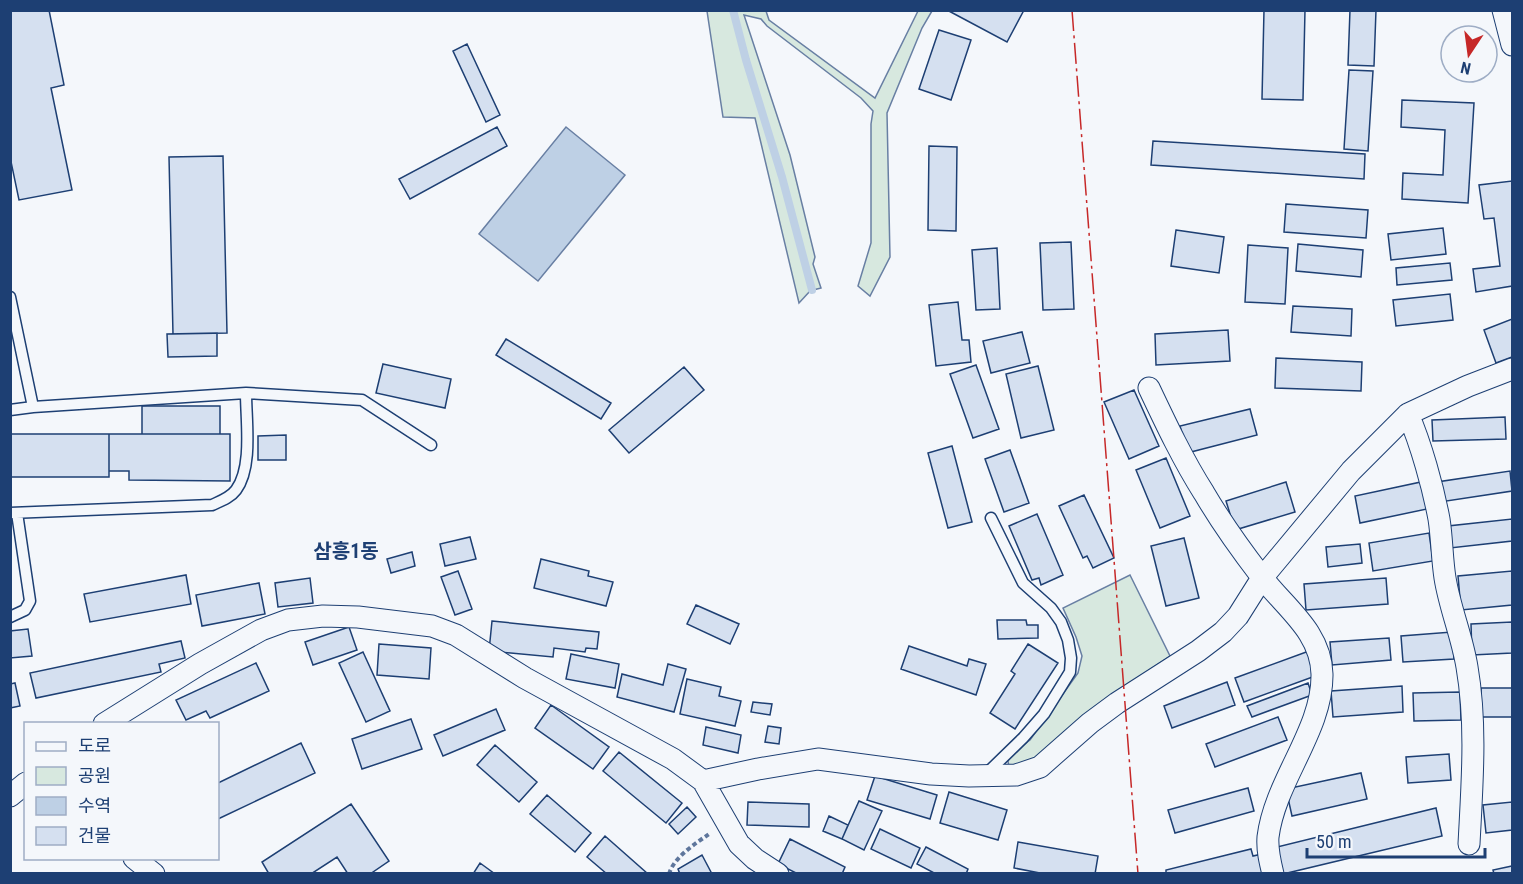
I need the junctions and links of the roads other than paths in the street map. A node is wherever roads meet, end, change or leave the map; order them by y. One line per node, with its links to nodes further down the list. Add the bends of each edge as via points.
1 (1503, 10): 2 (street)
2 (1512, 45)
3 (10, 297): 7 (lane)
4 (1512, 369): 9 (street)
5 (1149, 388): 13 (street, via 1204,494)
6 (246, 393): 7 (lane); 10 (lane, via 362,400); 11 (lane, via 246,462 242,478 227,498 212,505)
7 (33, 407): 8 (lane)
8 (10, 410)
9 (1408, 414): 13 (street, via 1351,471); 20 (street, via 1439,519 1449,600 1467,668 1474,749)
10 (431, 445)
11 (14, 513): 14 (lane, via 30,601 25,609)
12 (991, 519): 16 (lane, via 1023,583 1051,608 1060,622 1071,658 1070,672 1044,714)
13 (1262, 578): 16 (street, via 1223,632 1117,703 1040,767 1016,775); 24 (street, via 1317,645 1322,672 1322,686 1305,742 1282,786 1271,823 1268,851)
14 (10, 617)
15 (106, 722): 17 (street, via 261,630 288,620 358,617 432,626 456,636 673,759)
16 (983, 776): 17 (street, via 931,774 818,759)
17 (703, 781): 23 (street, via 740,844 754,859)
18 (24, 785): 19 (street)
19 (10, 796)
20 (1469, 844)
21 (137, 860): 22 (street)
22 (154, 873)
23 (778, 873)
24 (1273, 873)

